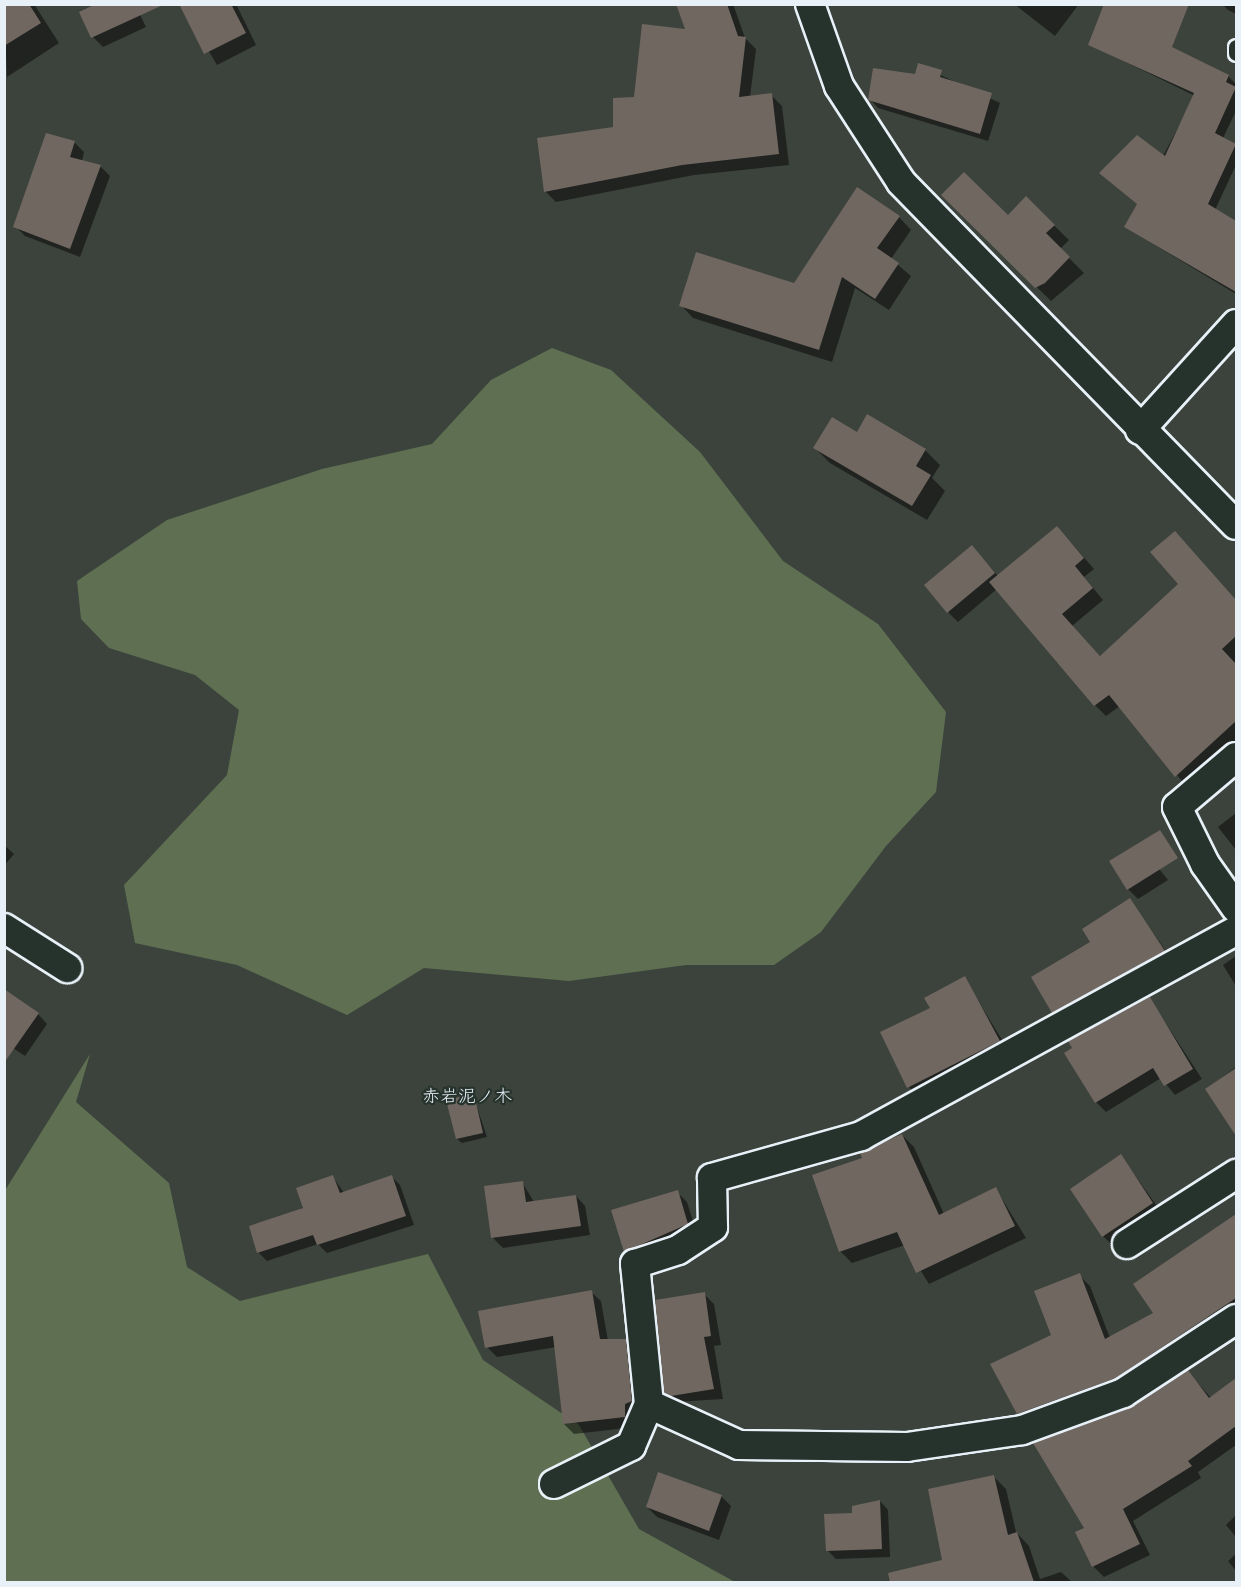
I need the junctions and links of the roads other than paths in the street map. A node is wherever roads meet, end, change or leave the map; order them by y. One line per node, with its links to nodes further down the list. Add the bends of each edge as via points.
1 (810, 4): 5 (street, via 839,86 901,182)
2 (1236, 47): 3 (lane)
3 (1236, 53)
4 (1236, 324): 5 (street)
5 (1140, 430): 6 (street)
6 (1234, 517)
7 (1236, 757): 8 (street, via 1177,807 1205,864)
8 (1236, 908)
9 (4, 928): 11 (street)
10 (1236, 931): 15 (street, via 861,1136 712,1178 713,1227 678,1250 635,1264)
11 (67, 969)
12 (1236, 1174): 13 (street)
13 (1127, 1244)
14 (1236, 1320): 15 (street, via 1124,1393 1022,1430 907,1447 739,1445)
15 (649, 1404): 16 (street, via 631,1446)
16 (554, 1484)

